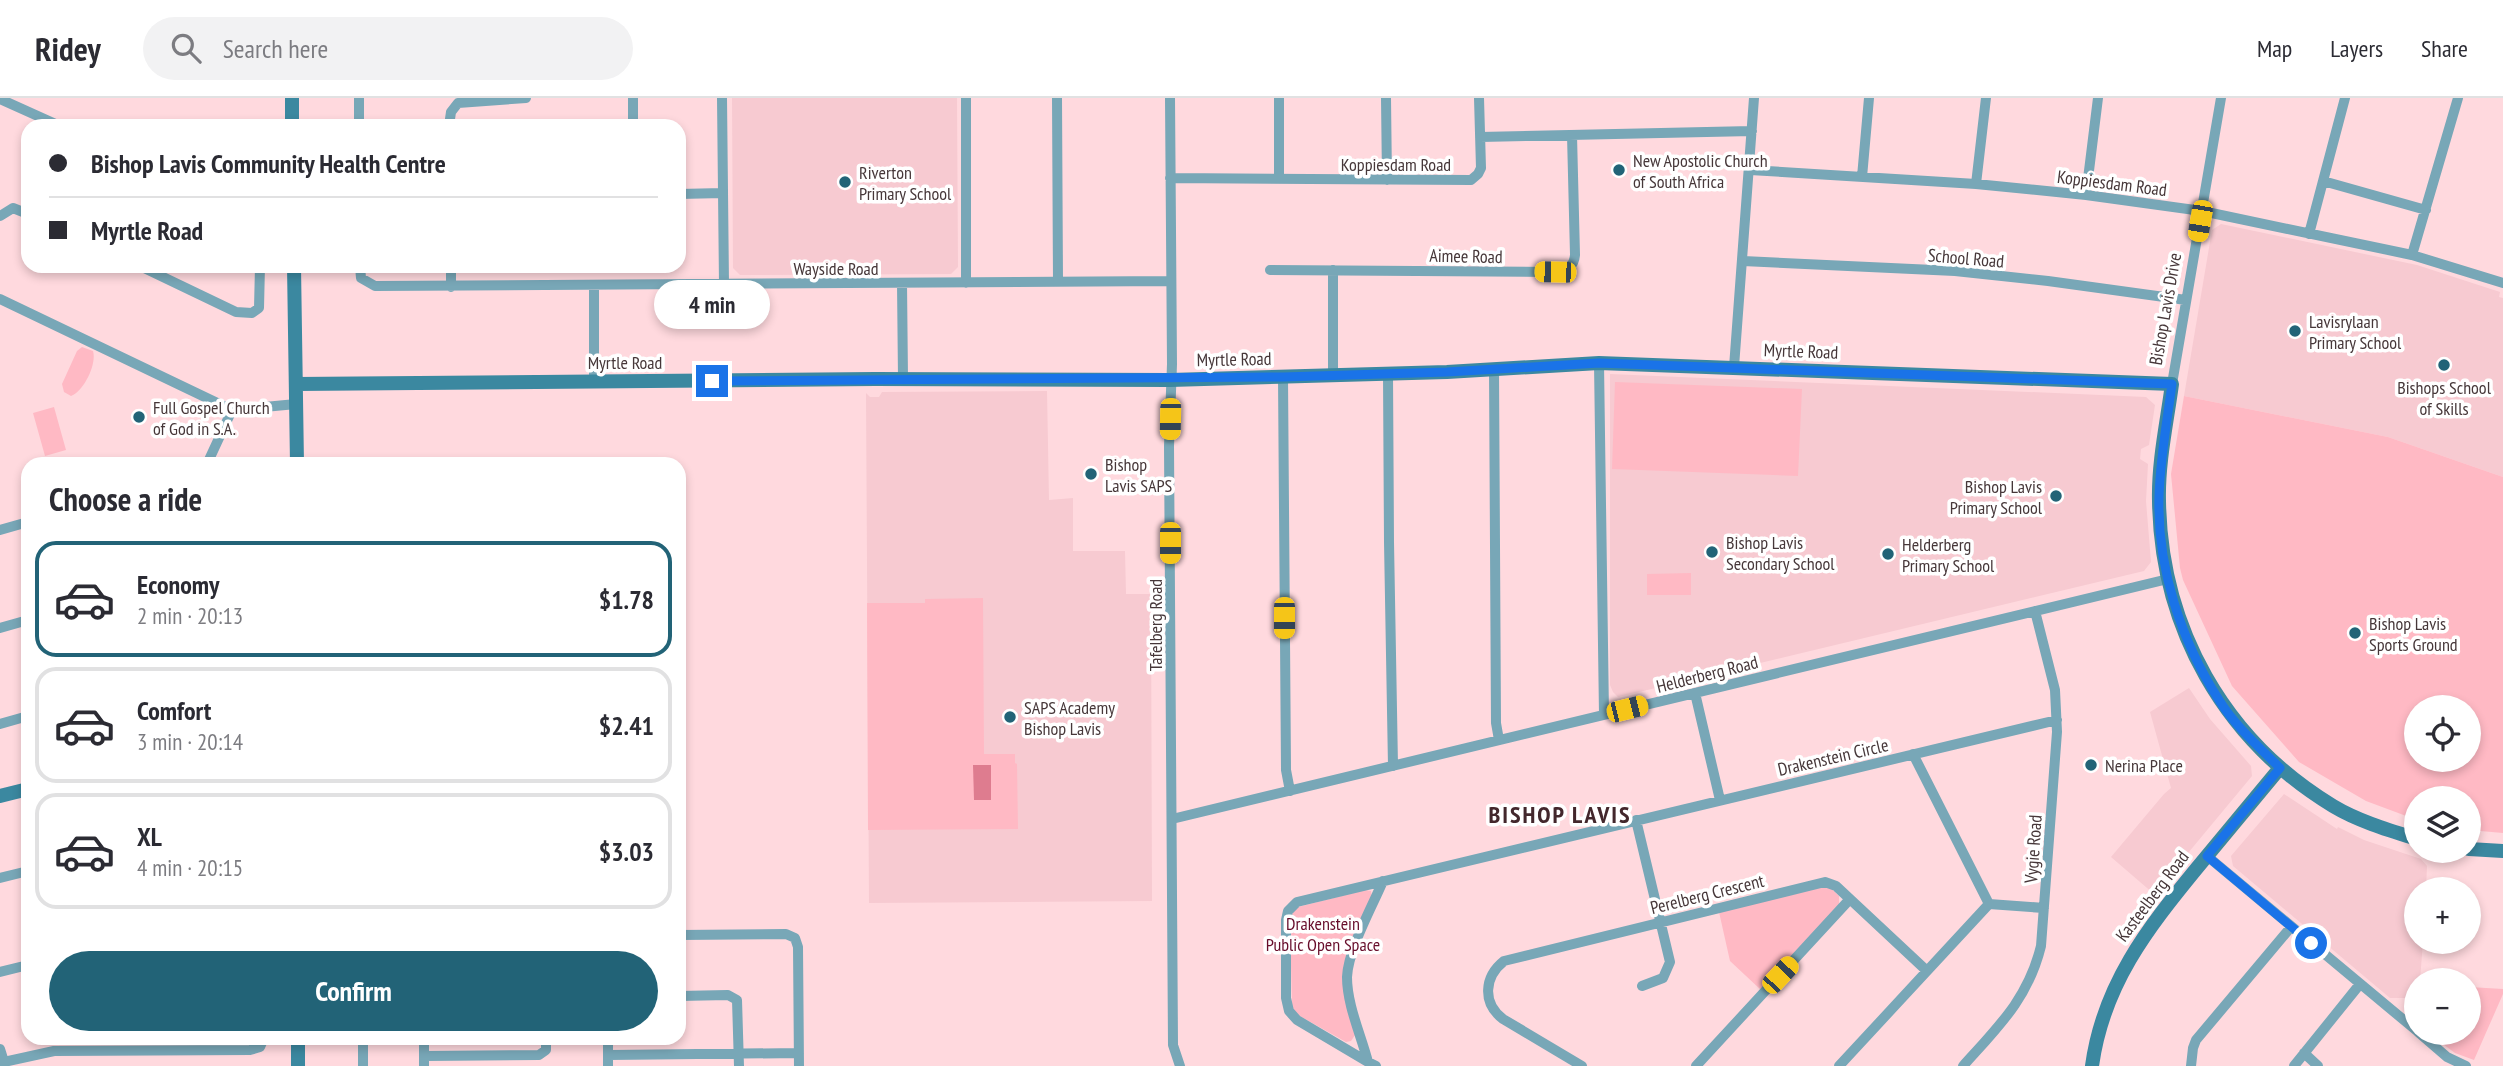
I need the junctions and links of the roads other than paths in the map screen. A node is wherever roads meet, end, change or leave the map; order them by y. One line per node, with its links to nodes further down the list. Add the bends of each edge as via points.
1 (292, 98): 21 (street)
2 (359, 98): 22 (street)
3 (526, 98): 23 (street, via 458,103)
4 (633, 98): 24 (street)
5 (722, 98): 35 (street)
6 (966, 98): 54 (street)
7 (1057, 98): 53 (street)
8 (1170, 98): 30 (street, Tafelberg Road)
9 (1279, 98): 31 (street)
10 (1386, 98): 32 (street)
11 (1479, 98): 27 (street)
12 (1754, 98): 25 (street)
13 (1869, 98): 29 (street)
14 (1986, 98): 34 (street)
15 (2098, 98): 37 (street)
16 (2221, 98): 40 (street, Bishop Lavis Drive)
17 (2345, 98): 33 (street)
18 (2458, 98): 38 (street)
19 (0, 99): 20 (street)
20 (44, 119)
21 (292, 119)
22 (359, 119)
23 (450, 119)
24 (633, 119)
25 (1752, 131): 26 (street); 28 (street)
26 (1572, 135): 27 (street); 46 (street, Aimee Road, via 1575,255 1572,266 1565,270)
27 (1480, 137): 32 (street, Koppiesdam Road, via 1481,168 1471,180)
28 (1750, 170): 29 (street, Koppiesdam Road); 44 (street)
29 (1862, 177): 34 (street, Koppiesdam Road)
30 (1170, 178): 31 (street, Koppiesdam Road); 52 (street, Tafelberg Road)
31 (1279, 179): 32 (street, Koppiesdam Road)
32 (1387, 180)
33 (2323, 181): 38 (street); 42 (street)
34 (1976, 184): 37 (street, Koppiesdam Road)
35 (723, 193): 36 (street); 57 (street)
36 (686, 194)
37 (2086, 195): 40 (street, Koppiesdam Road)
38 (2426, 210): 43 (street)
39 (21, 211): 41 (street, via 13,208)
40 (2202, 211): 42 (street, Koppiesdam Road); 61 (street, Bishop Lavis Drive)
41 (0, 216)
42 (2309, 234): 43 (street, Koppiesdam Road)
43 (2412, 255): 55 (street, Koppiesdam Road)
44 (1743, 261): 61 (street, School Road, via 1955,271); 63 (street)
45 (1270, 270): 46 (street, Aimee Road)
46 (1333, 270): 66 (street)
47 (155, 273): 48 (street, via 236,312 252,313 259,308)
48 (260, 273)
49 (294, 273): 71 (street)
50 (361, 273): 59 (street, Wayside Road, via 375,286)
51 (451, 273): 59 (street)
52 (1171, 281): 53 (street, Wayside Road); 69 (street, Tafelberg Road)
53 (1058, 282): 54 (street, Wayside Road)
54 (966, 283): 56 (street, Wayside Road)
55 (2503, 283)
56 (902, 284): 57 (street, Wayside Road); 68 (street)
57 (724, 285): 58 (street, Wayside Road)
58 (594, 286): 59 (street, Wayside Road); 70 (street)
59 (451, 287)
60 (0, 299): 74 (street)
61 (2186, 300): 72 (street, Bishop Lavis Drive)
62 (1599, 363): 63 (street, Myrtle Road); 64 (street, Myrtle Road); 84 (street)
63 (1734, 367): 72 (street, Myrtle Road)
64 (1494, 369): 65 (street, Myrtle Road); 88 (street)
65 (1388, 374): 66 (street, Myrtle Road); 90 (street)
66 (1334, 376): 67 (street, Myrtle Road)
67 (1283, 377): 69 (street, Myrtle Road); 93 (street, via 1286,770)
68 (904, 379): 69 (street, Myrtle Road); 70 (street, Myrtle Road)
69 (1170, 380): 96 (street, Tafelberg Road)
70 (594, 382): 71 (street, Myrtle Road)
71 (296, 384): 73 (street)
72 (2172, 384): 79 (street, Bishop Lavis Drive, via 2159,499)
73 (296, 404): 74 (street); 76 (street)
74 (232, 410): 75 (street)
75 (210, 457)
76 (297, 457)
77 (21, 524): 78 (street)
78 (0, 530)
79 (2168, 579): 80 (street, Helderberg Road); 91 (street, Bishop Lavis Drive, via 2185,636 2220,702)
80 (2035, 611): 83 (street, Helderberg Road); 86 (street, Vygie Road, via 2055,690)
81 (21, 622): 82 (street)
82 (0, 628)
83 (1695, 693): 84 (street, Helderberg Road); 95 (street)
84 (1604, 715): 88 (street, Helderberg Road)
85 (21, 718): 87 (street)
86 (2057, 720): 89 (street); 107 (street, Vygie Road)
87 (0, 724)
88 (1499, 740): 90 (street, Helderberg Road)
89 (1913, 754): 95 (street, Drakenstein Circle); 106 (street, Drakenstein Circle)
90 (1394, 766): 93 (street, Helderberg Road)
91 (2280, 768): 98 (street, Bishop Lavis Drive, via 2334,807); 101 (street, Kasteelberg Road)
92 (21, 791): 94 (street)
93 (1290, 791): 96 (street, Helderberg Road)
94 (0, 796)
95 (1720, 800): 97 (street, Drakenstein Circle)
96 (1172, 819): 135 (street, Tafelberg Road, via 1173,1045)
97 (1636, 820): 104 (street, Drakenstein Circle); 108 (street)
98 (2404, 835)
99 (2481, 850): 100 (street)
100 (2503, 851)
101 (2207, 856): 109 (street); 140 (street, Kasteelberg Road, via 2132,954 2101,1023)
102 (21, 873): 103 (street)
103 (0, 878)
104 (1383, 881): 130 (street, Drakenstein Circle, via 1348,973 1350,1000); 130 (street, Drakenstein Circle, via 1297,902 1286,920 1289,1011)
105 (1850, 899): 108 (street, Perelberg Crescent, via 1825,882); 112 (street, Perelberg Crescent); 137 (street)
106 (1989, 904): 107 (street); 112 (street)
107 (2044, 908): 139 (street, Vygie Road, via 2041,946 2031,979 2010,1014)
108 (1659, 922): 115 (street, via 1670,966 1663,978); 136 (street, Perelberg Crescent, via 1510,958 1493,971 1488,991 1497,1015)
109 (2291, 927): 114 (street); 141 (street, via 2196,1040)
110 (686, 935): 126 (street, via 786,934 795,938)
111 (21, 967): 113 (street)
112 (1927, 971): 138 (street)
113 (0, 972)
114 (2360, 984): 117 (street); 124 (street)
115 (1642, 986)
116 (686, 996): 125 (street, via 735,998)
117 (2404, 1021)
118 (261, 1045): 129 (street, via 250,1050 54,1051)
119 (298, 1045): 131 (street)
120 (363, 1045): 132 (street)
121 (546, 1045): 128 (street, via 539,1055)
122 (2433, 1045): 144 (street)
123 (0, 1049): 129 (street)
124 (2304, 1053): 142 (street); 143 (street)
125 (739, 1054): 126 (street); 127 (street); 133 (street)
126 (799, 1054): 134 (street)
127 (608, 1060)
128 (424, 1061)
129 (4, 1064)
130 (1372, 1064)
131 (298, 1066)
132 (363, 1066)
133 (739, 1066)
134 (799, 1066)
135 (1180, 1066)
136 (1581, 1066)
137 (1696, 1066)
138 (1839, 1066)
139 (1963, 1066)
140 (2092, 1066)
141 (2192, 1066)
142 (2294, 1066)
143 (2318, 1066)
144 (2464, 1066)

